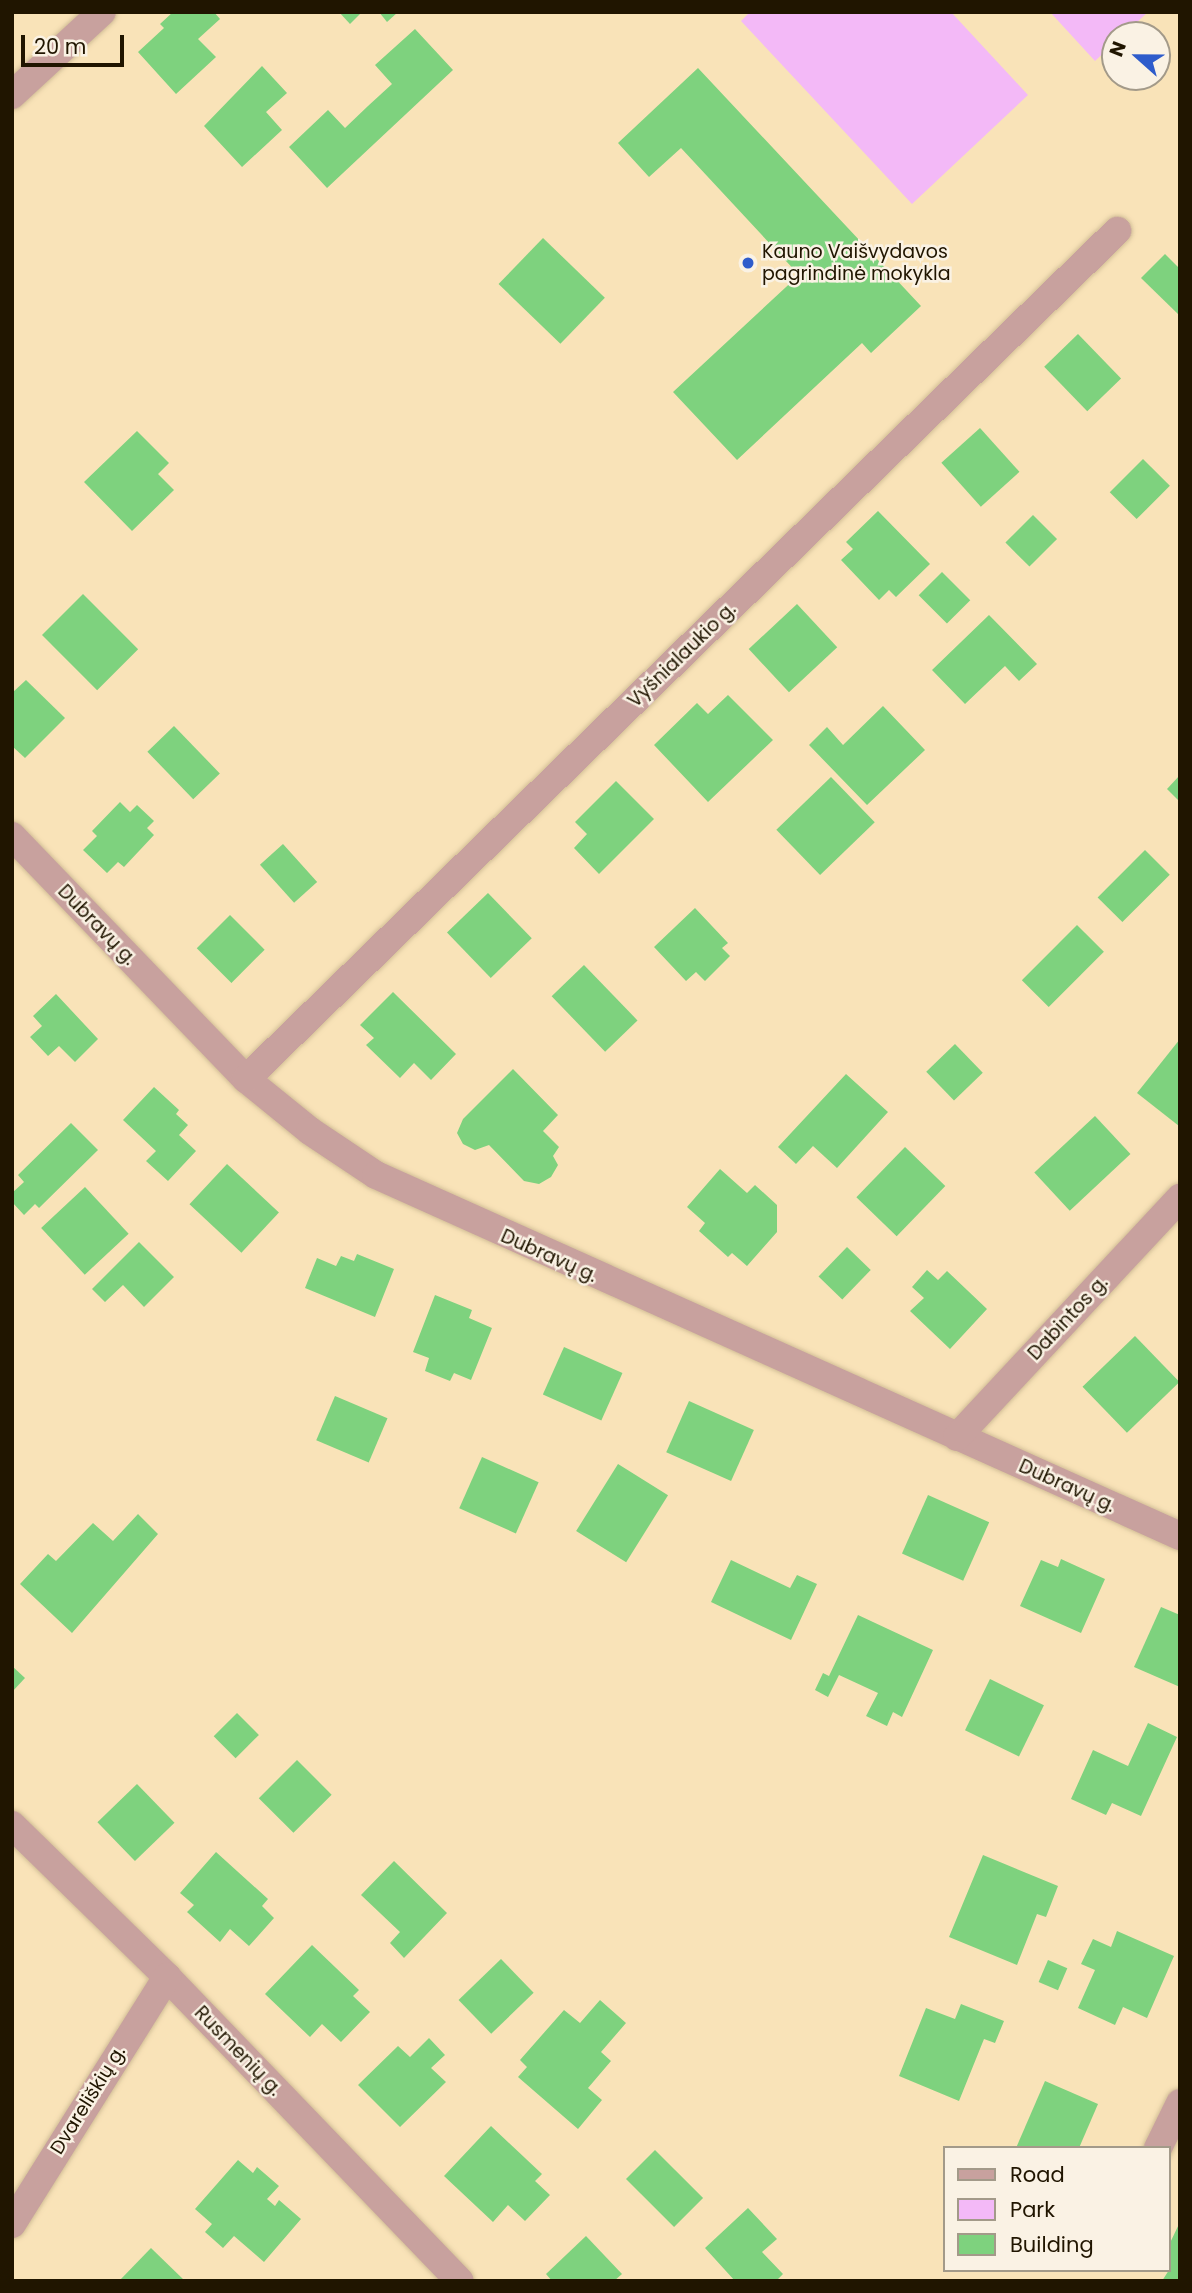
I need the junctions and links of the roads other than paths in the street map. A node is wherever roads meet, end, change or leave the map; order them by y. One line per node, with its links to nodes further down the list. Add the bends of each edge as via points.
1 (102, 12): 2 (street)
2 (12, 95)
3 (1117, 231): 5 (street, Vyšnialaukio g.)
4 (12, 836): 5 (street, Dubravų g.)
5 (246, 1079): 7 (street, Dubravų g., via 310,1131 376,1175)
6 (1180, 1198): 7 (street, Dabintos g.)
7 (957, 1437): 8 (street, Dubravų g.)
8 (1180, 1536)
9 (12, 1825): 10 (street, Rusmenių g.)
10 (167, 1977): 13 (street, Dvareliškių g.); 14 (street, Rusmenių g.)
11 (1180, 2103): 12 (street)
12 (1159, 2146)
13 (12, 2224)
14 (460, 2281)

